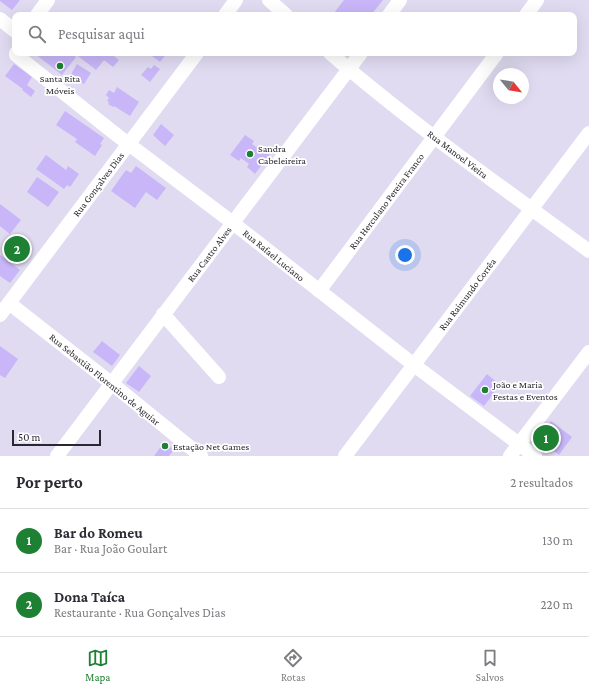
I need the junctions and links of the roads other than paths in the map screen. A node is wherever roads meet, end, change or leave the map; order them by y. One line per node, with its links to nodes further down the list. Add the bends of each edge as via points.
1 (48, 0): 6 (street)
2 (236, 0): 7 (street)
3 (269, 0): 8 (street)
4 (400, 0): 9 (street)
5 (537, 0): 10 (street)
6 (39, 12)
7 (227, 12)
8 (283, 12)
9 (391, 12)
10 (528, 12)
11 (0, 19): 12 (street)
12 (12, 29)
13 (17, 56): 21 (street, Rua Rafael Luciano)
14 (195, 56): 21 (street, Rua Gonçalves Dias)
15 (334, 56): 18 (street, Rua Manoel Vieira)
16 (358, 56): 18 (street, Rua Castro Alves)
17 (495, 56): 20 (street, Rua Herculano Pereira Franco)
18 (349, 69): 20 (street, Rua Manoel Vieira); 23 (street, Rua Castro Alves)
19 (589, 133): 22 (street, Rua Raimundo Corrêa)
20 (434, 137): 22 (street, Rua Manoel Vieira); 25 (street, Rua Herculano Pereira Franco)
21 (129, 144): 23 (street, Rua Rafael Luciano); 26 (street, Rua Gonçalves Dias)
22 (532, 209): 24 (street, Rua Manoel Vieira); 30 (street, Rua Raimundo Corrêa)
23 (233, 223): 25 (street, Rua Rafael Luciano); 27 (street, Rua Castro Alves)
24 (589, 251)
25 (319, 291): 30 (street, Rua Rafael Luciano)
26 (9, 303): 28 (street, Rua Gonçalves Dias); 32 (street, Rua Sebastião Florentino de Aguiar)
27 (163, 314): 31 (street); 32 (street, Rua Castro Alves)
28 (0, 315)
29 (589, 352): 33 (street)
30 (414, 365): 33 (street, Rua Rafael Luciano); 36 (street, Rua Raimundo Corrêa)
31 (219, 377)
32 (111, 383): 34 (street, Rua Castro Alves); 35 (street, Rua Sebastião Florentino de Aguiar)
33 (519, 444): 37 (street); 38 (street, Rua Rafael Luciano)
34 (57, 456)
35 (201, 456)
36 (344, 456)
37 (510, 456)
38 (535, 456)

